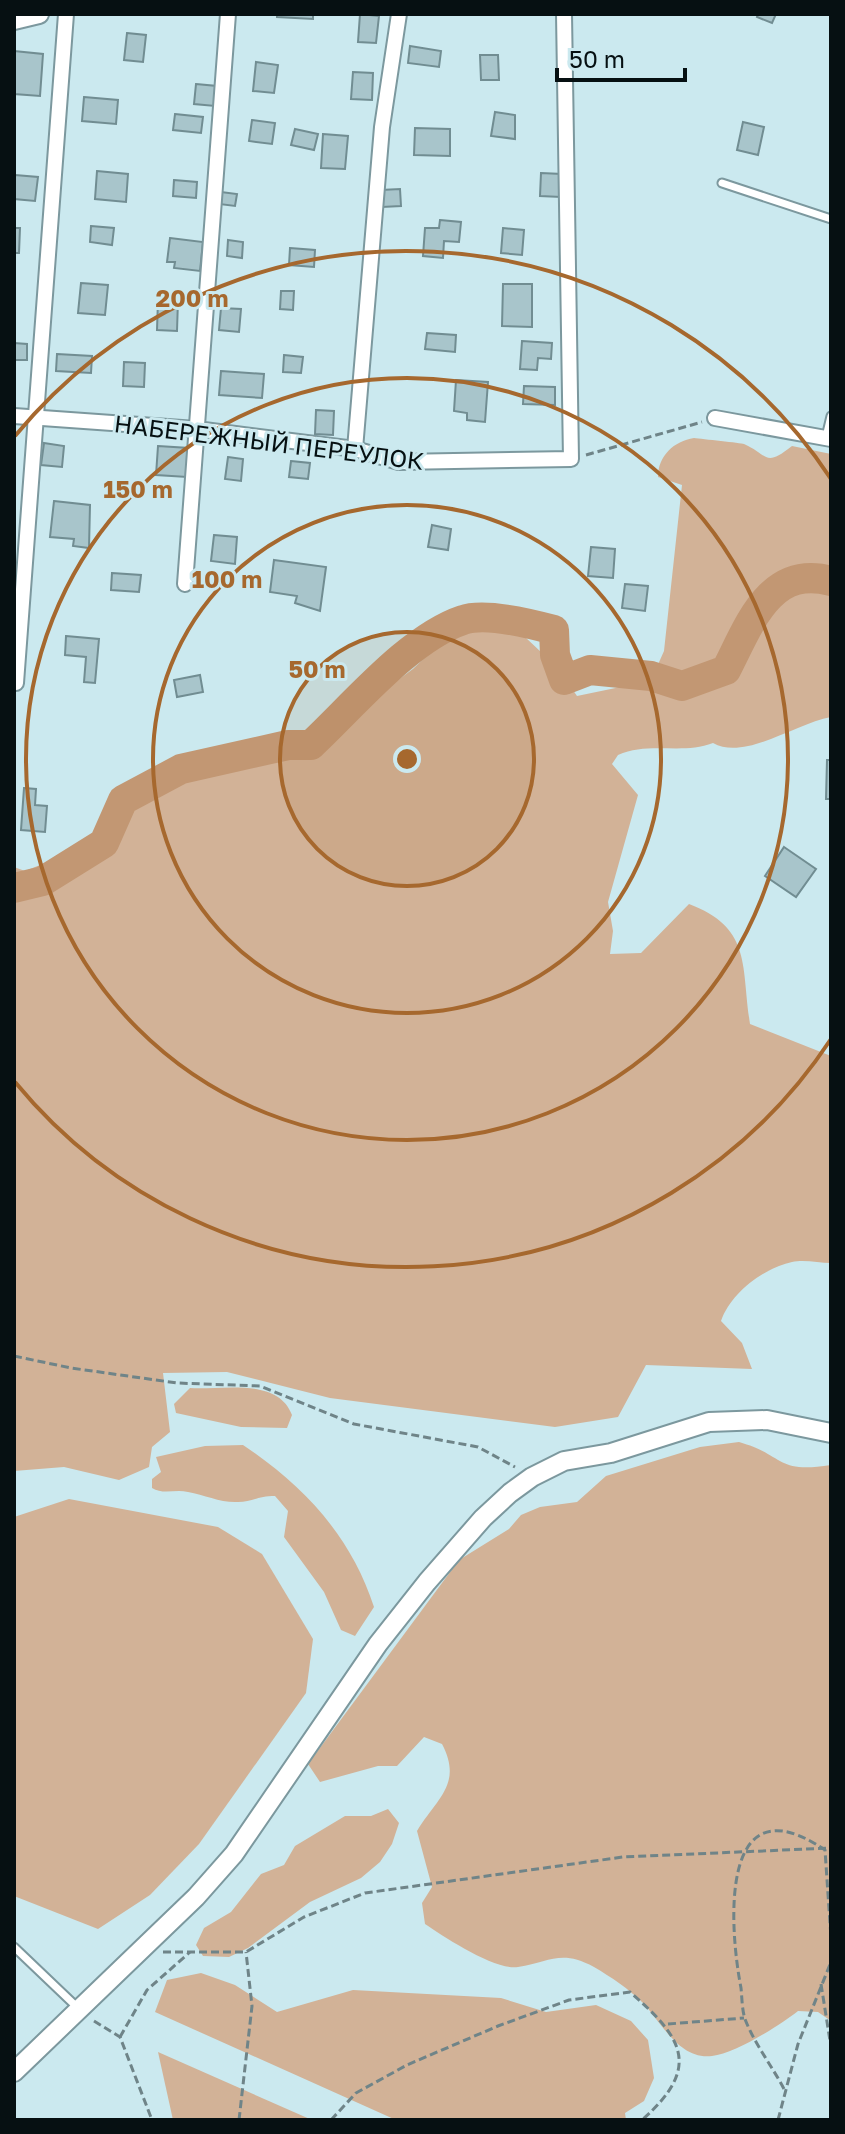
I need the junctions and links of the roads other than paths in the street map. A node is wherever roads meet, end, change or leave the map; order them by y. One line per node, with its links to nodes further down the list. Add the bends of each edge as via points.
1 (39, 14): 6 (street)
2 (66, 14): 11 (street)
3 (228, 14): 13 (street)
4 (399, 14): 15 (street, via 382,127)
5 (564, 14): 15 (street, НАБЕРЕЖНЫЙ ПЕРЕУЛОК, via 571,459 399,462)
6 (14, 20)
7 (722, 183): 8 (lane)
8 (831, 219)
9 (14, 416): 11 (street, НАБЕРЕЖНЫЙ ПЕРЕУЛОК)
10 (831, 416): 14 (lane)
11 (36, 418): 13 (street, НАБЕРЕЖНЫЙ ПЕРЕУЛОК); 17 (street)
12 (715, 418): 14 (street)
13 (196, 429): 15 (street, НАБЕРЕЖНЫЙ ПЕРЕУЛОК); 16 (street)
14 (828, 438)
15 (355, 449)
16 (185, 584)
17 (16, 683)
18 (831, 1433): 20 (street, via 767,1420 726,1419 611,1453 564,1461 532,1477 483,1518 427,1582 378,1644 234,1854)
19 (14, 1947): 20 (lane)
20 (80, 2011): 21 (street)
21 (14, 2072)

